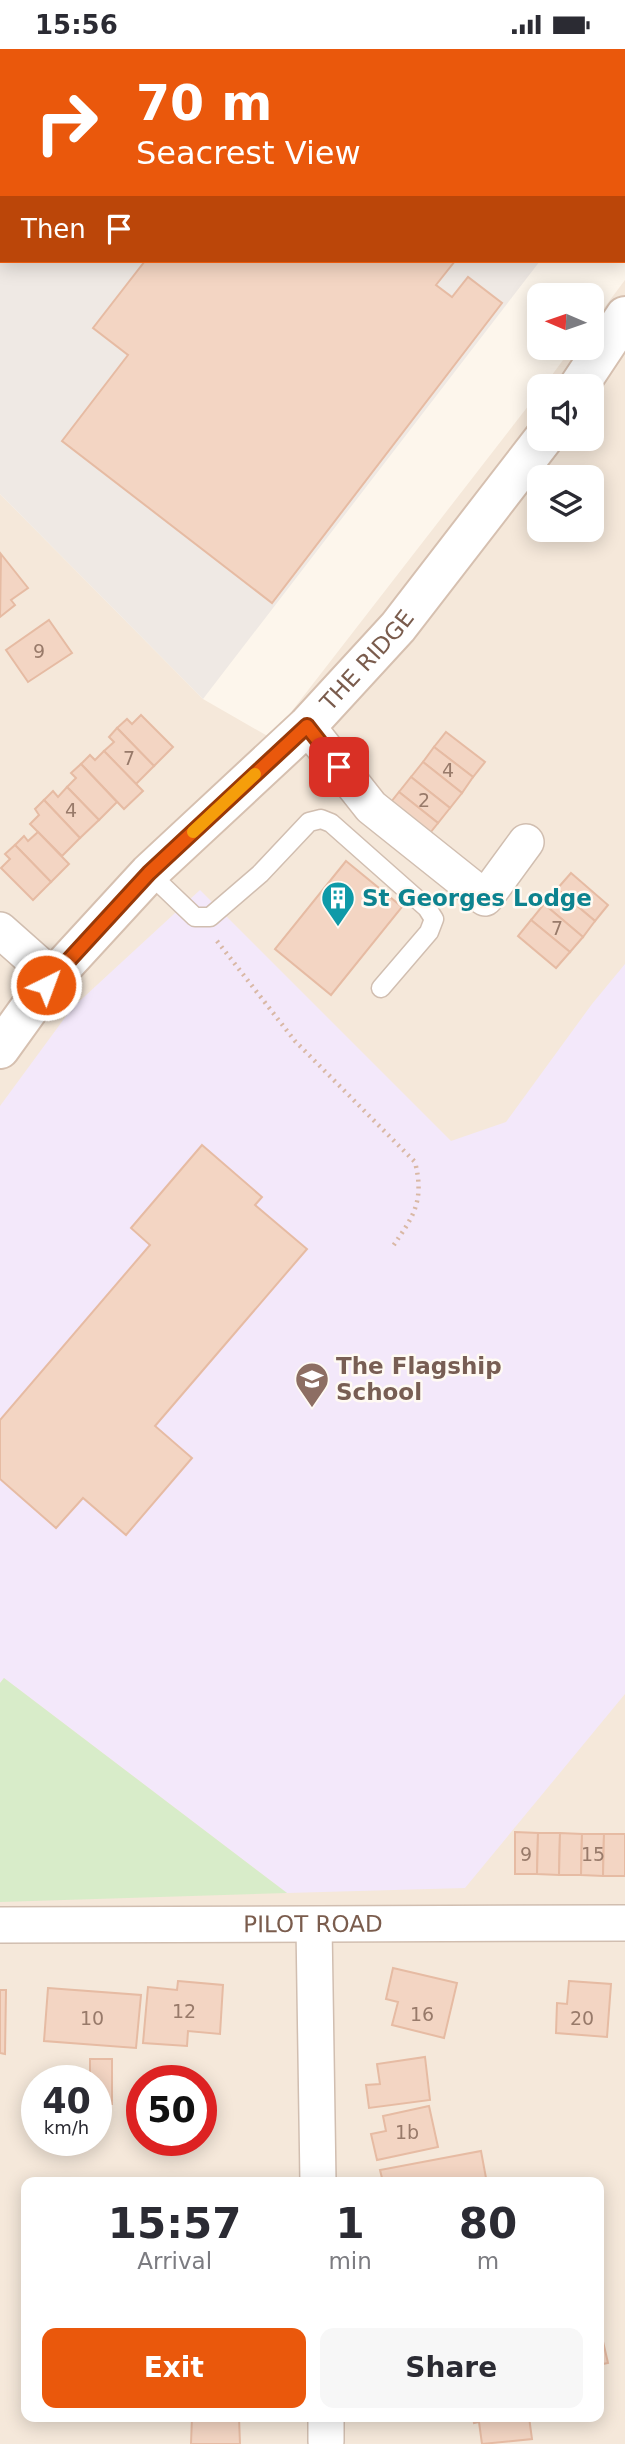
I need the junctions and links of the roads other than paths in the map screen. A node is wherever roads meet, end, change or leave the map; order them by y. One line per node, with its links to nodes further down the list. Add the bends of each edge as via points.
1 (623, 325): 2 (main road)
2 (587, 374)
3 (533, 451): 4 (main road, THE RIDGE, via 398,627)
4 (307, 726): 5 (street, via 372,807 485,898); 6 (main road, THE RIDGE)
5 (526, 842)
6 (149, 873): 8 (main road, THE RIDGE); 9 (lane, via 195,917 209,917 309,822 321,819 331,823 434,919 429,932)
7 (0, 930): 8 (street)
8 (53, 977): 10 (main road, THE RIDGE)
9 (381, 988)
10 (0, 1049)
11 (625, 1923): 13 (street, PILOT ROAD)
12 (0, 1925): 13 (street, PILOT ROAD)
13 (314, 1926): 14 (street)
14 (318, 2177)

